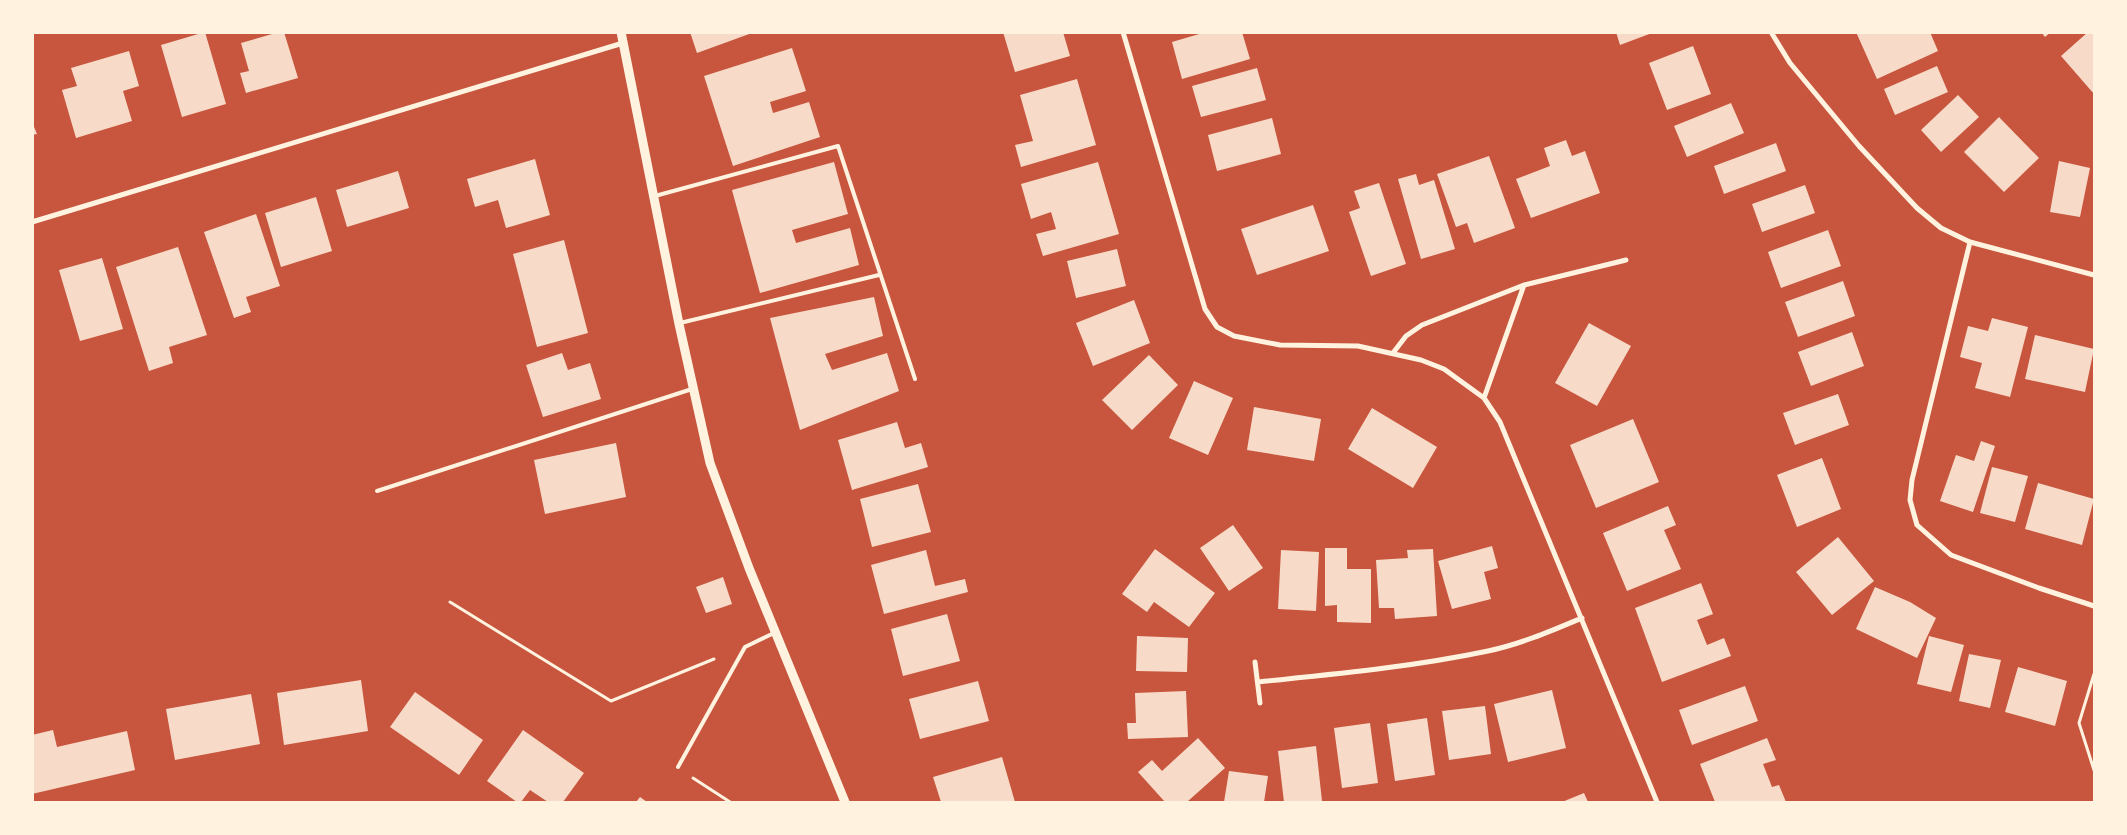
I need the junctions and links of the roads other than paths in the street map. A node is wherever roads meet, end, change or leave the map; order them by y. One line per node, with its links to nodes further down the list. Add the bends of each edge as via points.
1 (621, 32): 4 (street)
2 (1122, 32): 13 (street, via 1205,309 1217,327 1234,336 1280,345 1358,346)
3 (1771, 32): 7 (street, via 1790,63 1917,208 1941,228)
4 (624, 43): 5 (street); 6 (street)
5 (654, 196): 9 (lane, via 838,146); 12 (street)
6 (32, 222)
7 (1970, 242): 10 (street); 18 (street, via 1912,480 1910,500 1917,524 1951,555)
8 (1626, 260): 11 (street)
9 (879, 275): 12 (lane); 14 (lane)
10 (2094, 275)
11 (1524, 285): 13 (street, via 1422,325 1406,336); 16 (street)
12 (679, 324): 15 (street)
13 (1392, 353): 16 (street, via 1444,369)
14 (915, 379)
15 (692, 389): 17 (lane); 20 (street, via 710,463)
16 (1484, 398): 19 (street, via 1500,422)
17 (377, 491)
18 (2094, 606)
19 (1582, 618): 22 (street, via 1535,637 1490,650 1374,670); 26 (street)
20 (776, 632): 24 (lane, via 745,647); 25 (street)
21 (1255, 662): 22 (street)
22 (1258, 682): 23 (street)
23 (1260, 703)
24 (678, 767)
25 (845, 802)
26 (1657, 802)

